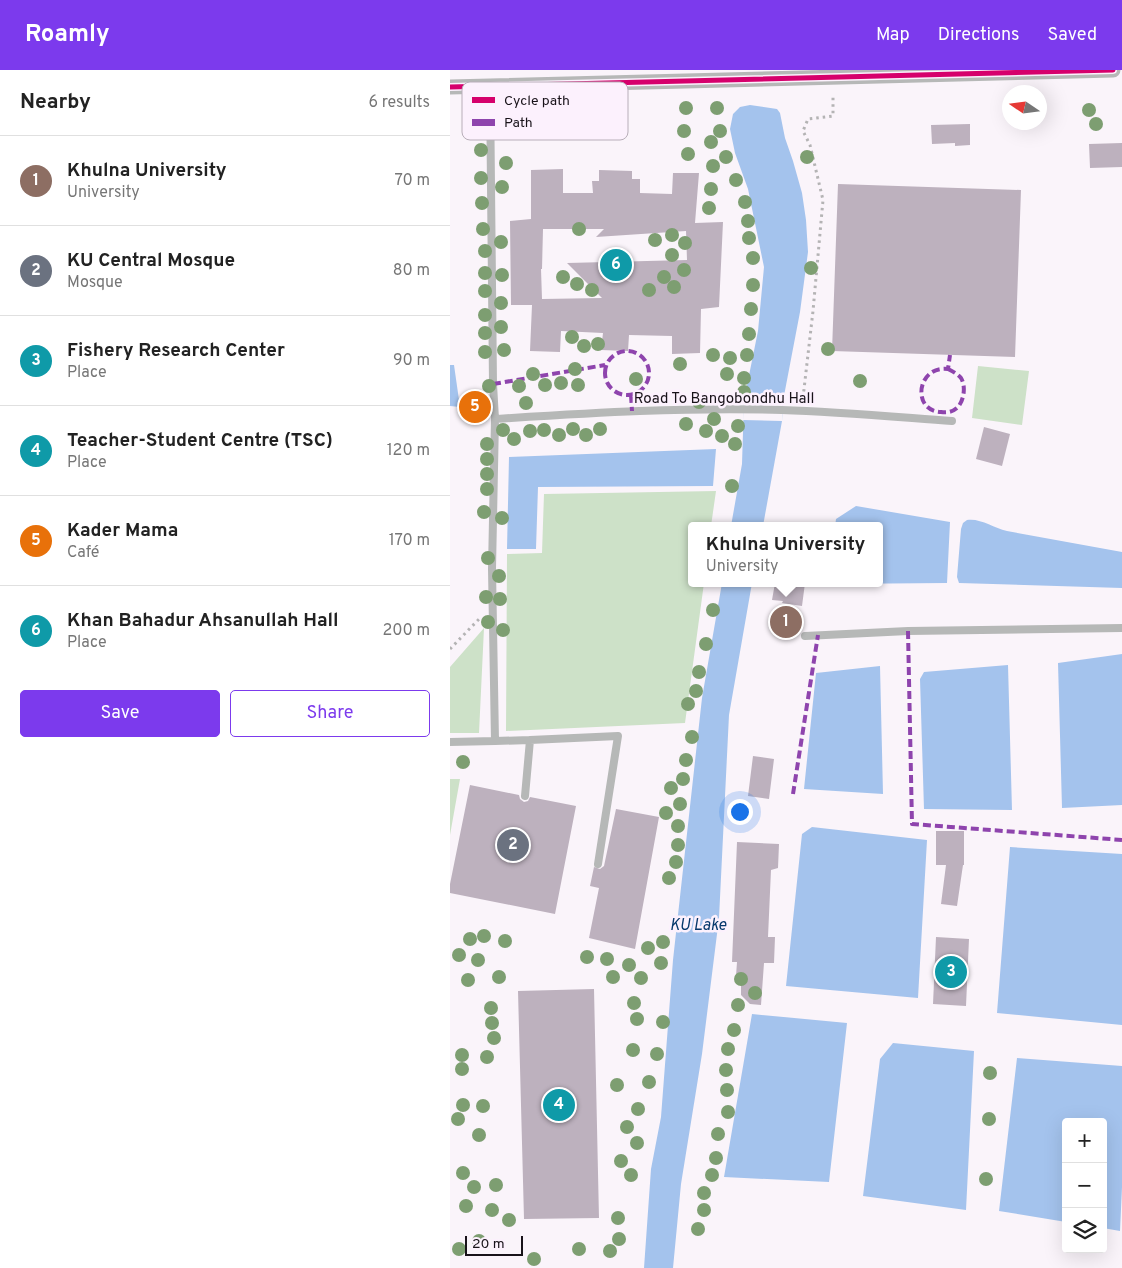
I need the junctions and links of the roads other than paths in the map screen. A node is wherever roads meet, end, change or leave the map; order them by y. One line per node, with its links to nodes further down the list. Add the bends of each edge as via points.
1 (1113, 70): 2 (street)
2 (628, 82)
3 (491, 140): 4 (lane)
4 (495, 419): 5 (lane, Road To Bangobondhu Hall, via 649,410 782,410); 9 (lane)
5 (952, 421)
6 (1122, 628): 7 (lane)
7 (805, 636)
8 (530, 740): 9 (lane); 11 (lane); 12 (lane, via 618,736)
9 (495, 741): 10 (lane)
10 (450, 742)
11 (525, 796)
12 (598, 864)

